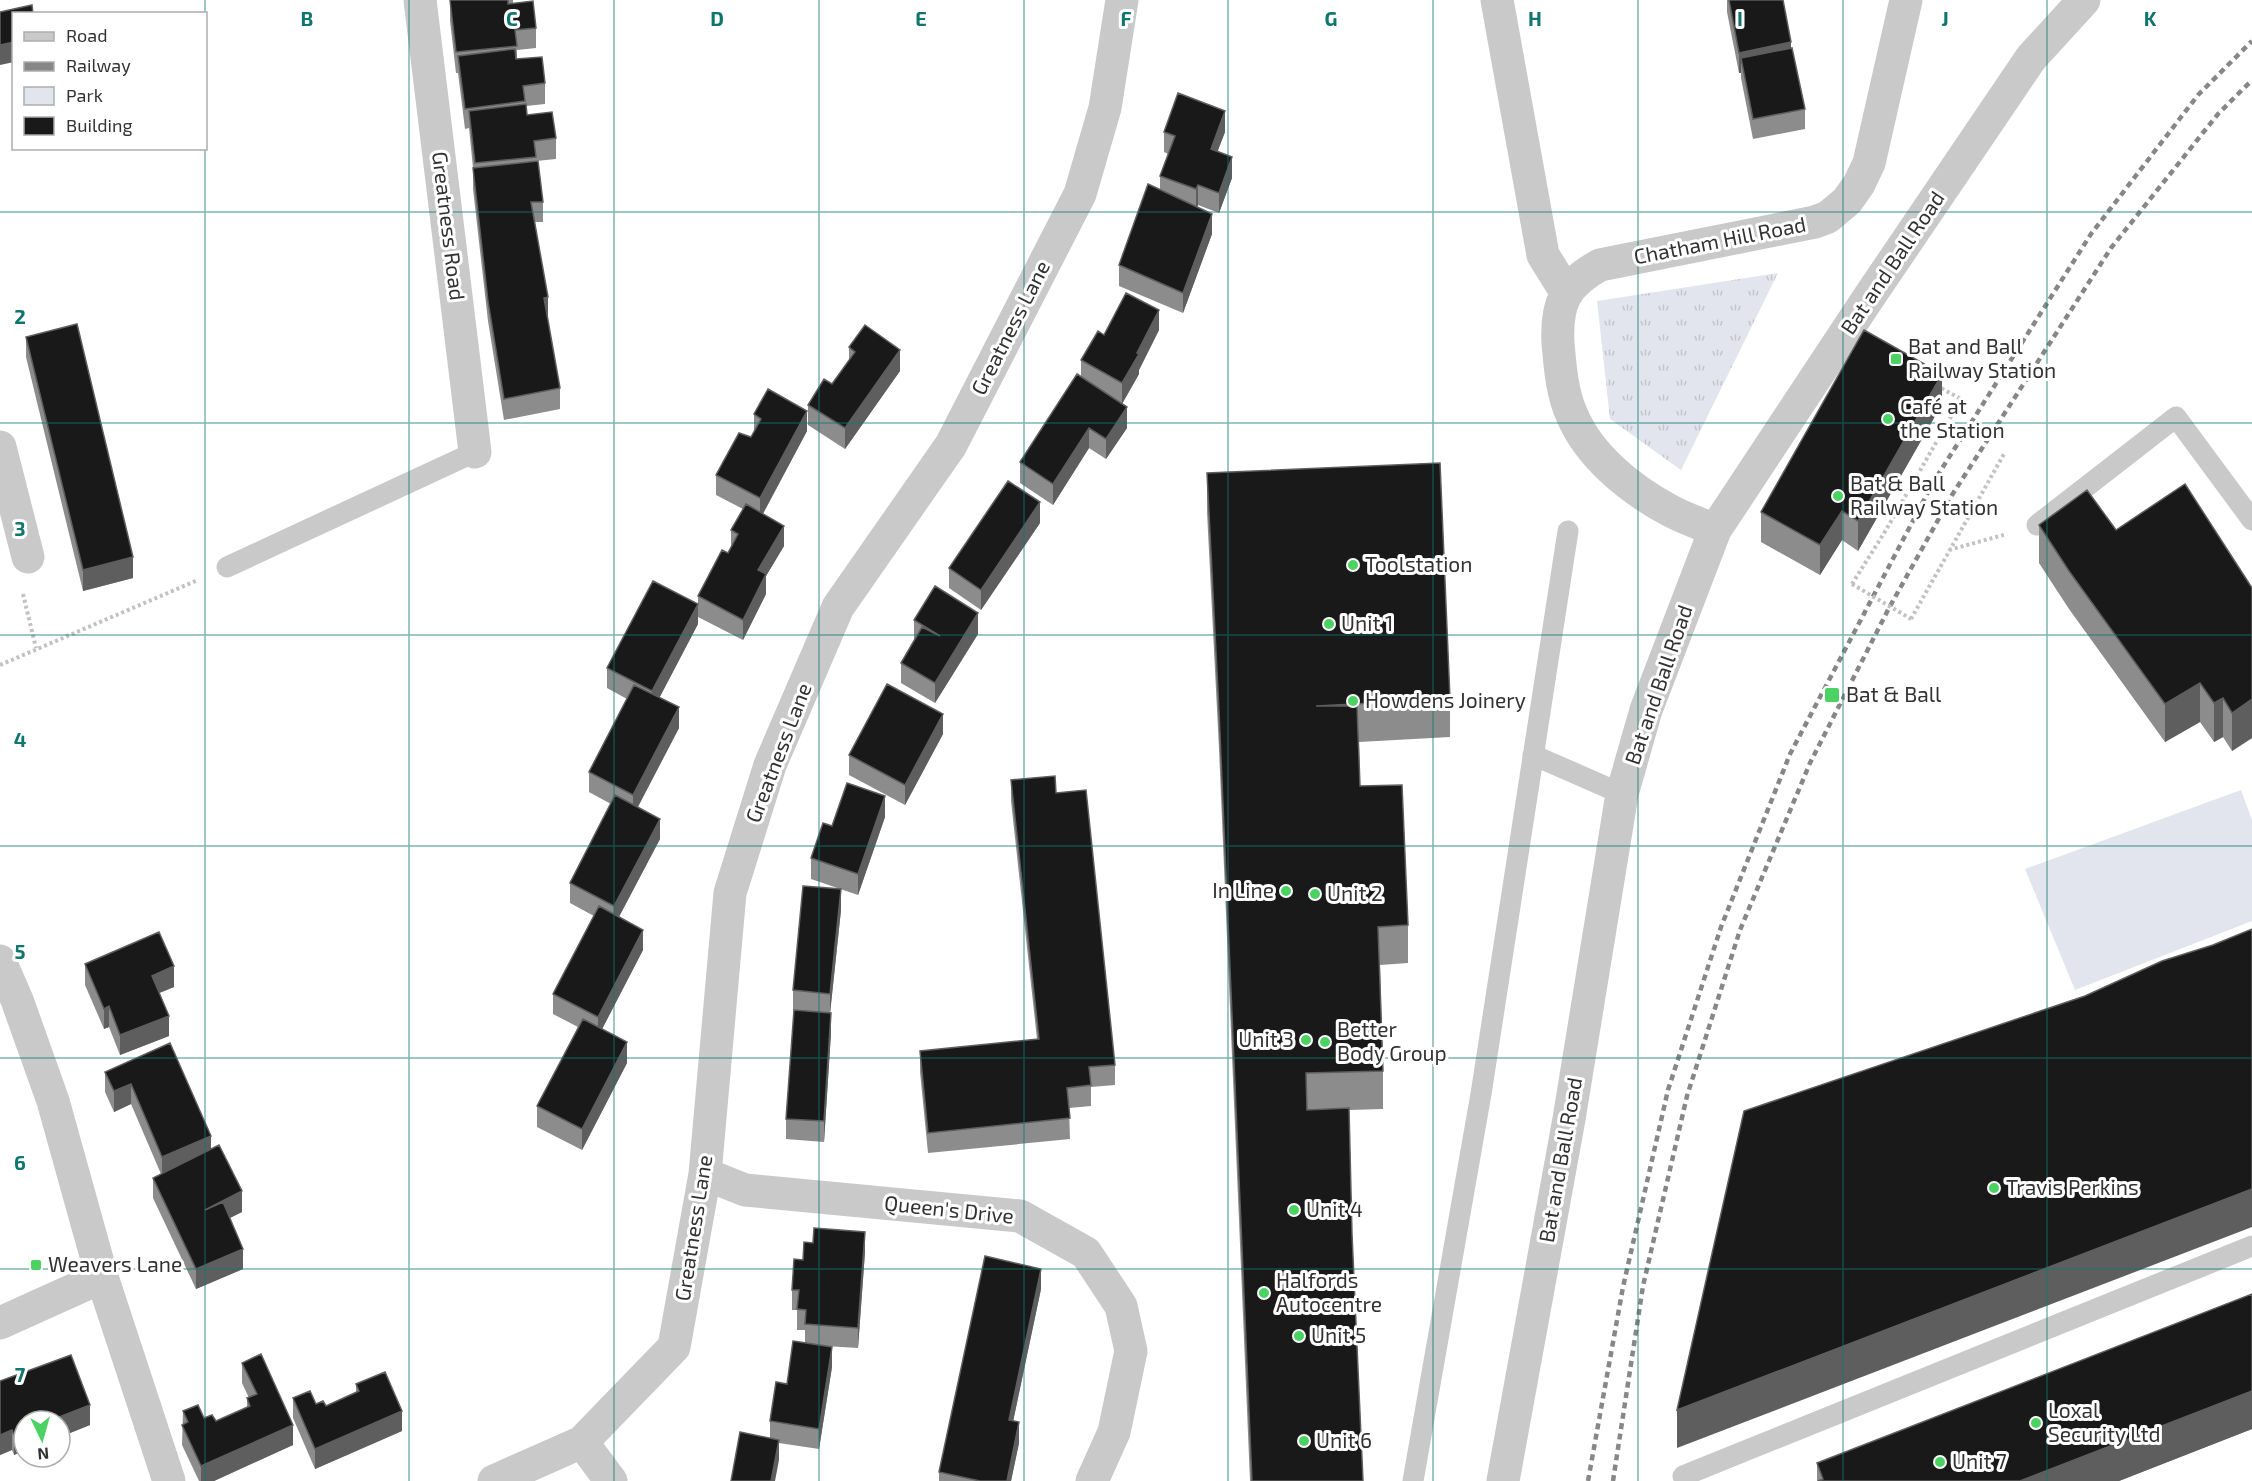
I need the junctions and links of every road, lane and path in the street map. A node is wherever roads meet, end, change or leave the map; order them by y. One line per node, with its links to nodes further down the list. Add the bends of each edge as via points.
1 (420, 0): 9 (street, Greatness Road)
2 (1122, 0): 24 (street, Greatness Lane, via 1105,108 1080,194 951,445 838,607 770,765 730,893)
3 (1497, 0): 6 (street, via 1543,255)
4 (1906, 0): 6 (street, Chatham Hill Road, via 1869,163 1841,207 1828,217 1790,228 1600,266 1583,275)
5 (2084, 0): 13 (street, Bat and Ball Road, via 2031,58)
6 (1566, 292): 13 (street, via 1559,312 1560,362 1569,409 1580,430 1600,457 1630,484 1670,510)
7 (1932, 383): 15 (path, bridge, via 1961,399 1852,584 1911,619)
8 (0, 447): 16 (street)
9 (476, 452): 17 (lane)
10 (2004, 454): 15 (path)
11 (2252, 520): 12 (lane, via 2176,417)
12 (2037, 525): 15 (path)
13 (1715, 530): 22 (street, Bat and Ball Road, via 1646,710)
14 (1568, 531): 21 (lane)
15 (1949, 550)
16 (28, 557)
17 (227, 567): 19 (path)
18 (31, 630): 19 (path)
19 (36, 648): 20 (path)
20 (0, 665)
21 (1533, 755): 22 (lane); 34 (lane, via 1481,1094)
22 (1622, 794): 35 (street, Bat and Ball Road, via 1569,1119)
23 (0, 961): 26 (street, via 53,1101)
24 (705, 1174): 28 (street, Greatness Lane, via 674,1347); 33 (street, Queen's Drive, via 745,1190 1020,1216 1086,1253 1121,1306 1131,1350 1114,1431)
25 (2252, 1246): 29 (lane)
26 (102, 1277): 27 (street); 30 (street)
27 (0, 1323)
28 (582, 1442): 31 (street, Greatness Lane); 32 (street)
29 (1683, 1476)
30 (169, 1481)
31 (494, 1481)
32 (611, 1481)
33 (1092, 1481)
34 (1413, 1481)
35 (1503, 1481)

